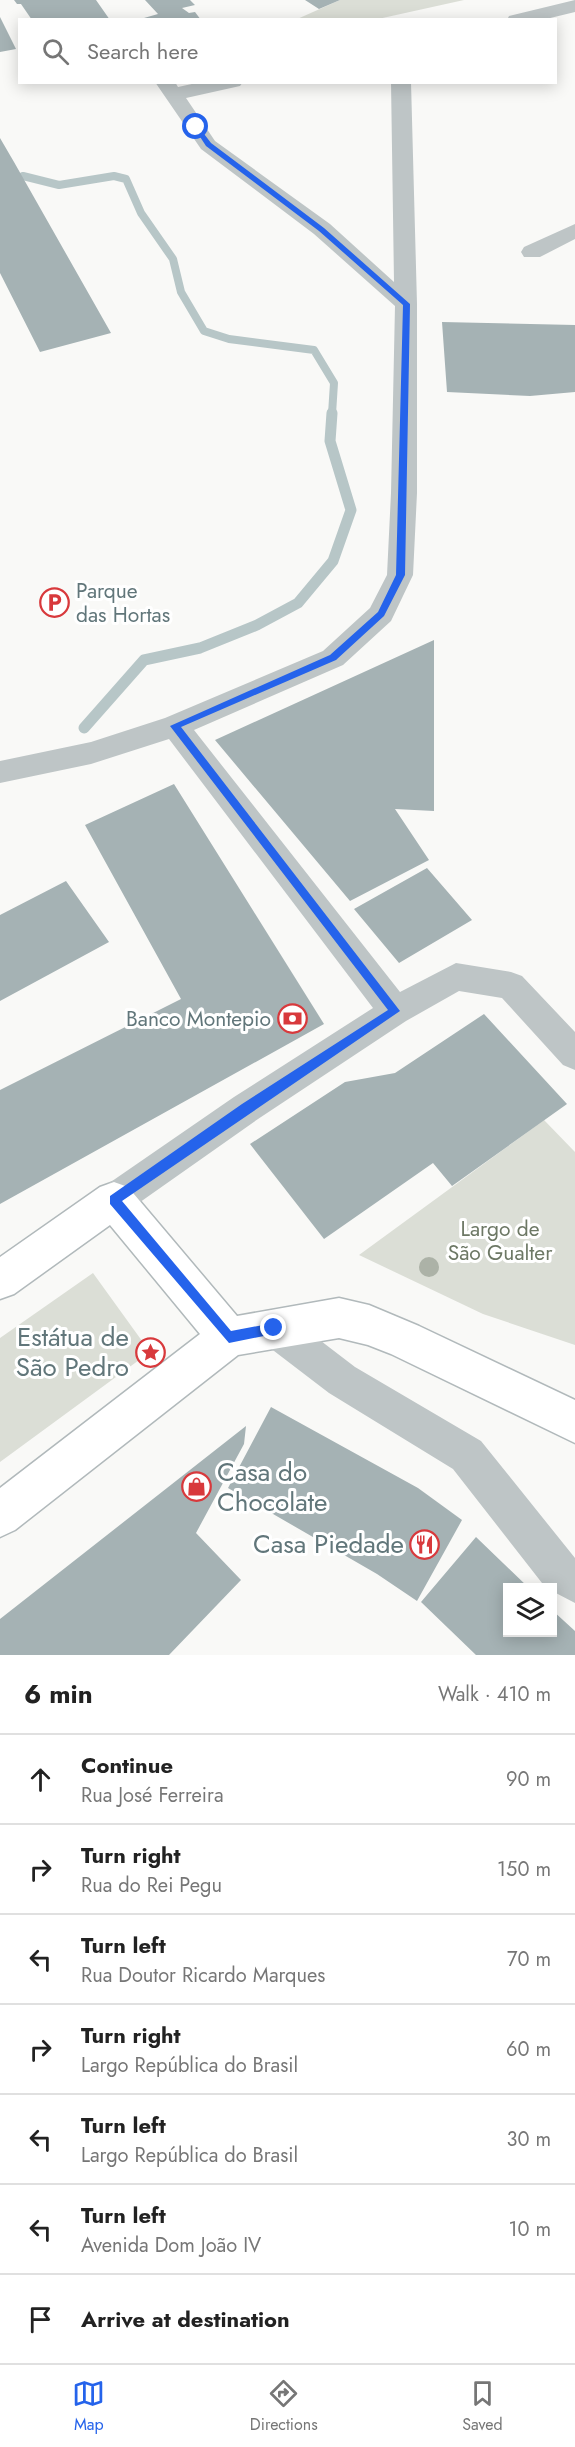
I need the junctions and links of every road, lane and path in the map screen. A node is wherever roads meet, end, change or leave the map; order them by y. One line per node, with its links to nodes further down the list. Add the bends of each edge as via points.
1 (575, 6): 2 (street)
2 (524, 18)
3 (212, 84): 5 (street)
4 (401, 84): 8 (street)
5 (169, 88): 8 (street, via 208,145 322,229)
6 (575, 231): 7 (street)
7 (532, 252)
8 (406, 304): 9 (street, via 400,575 381,614 333,658)
9 (175, 726): 10 (street, via 91,753); 11 (street)
10 (0, 772)
11 (395, 1011): 12 (street, via 456,976 511,986); 13 (street)
12 (575, 1055)
13 (114, 1200): 14 (street); 16 (street)
14 (0, 1280)
15 (274, 1328): 16 (street); 17 (street, via 339,1318 369,1325); 19 (street, via 342,1380 467,1455 556,1569)
16 (229, 1337): 18 (street)
17 (575, 1422)
18 (0, 1515)
19 (575, 1583)

